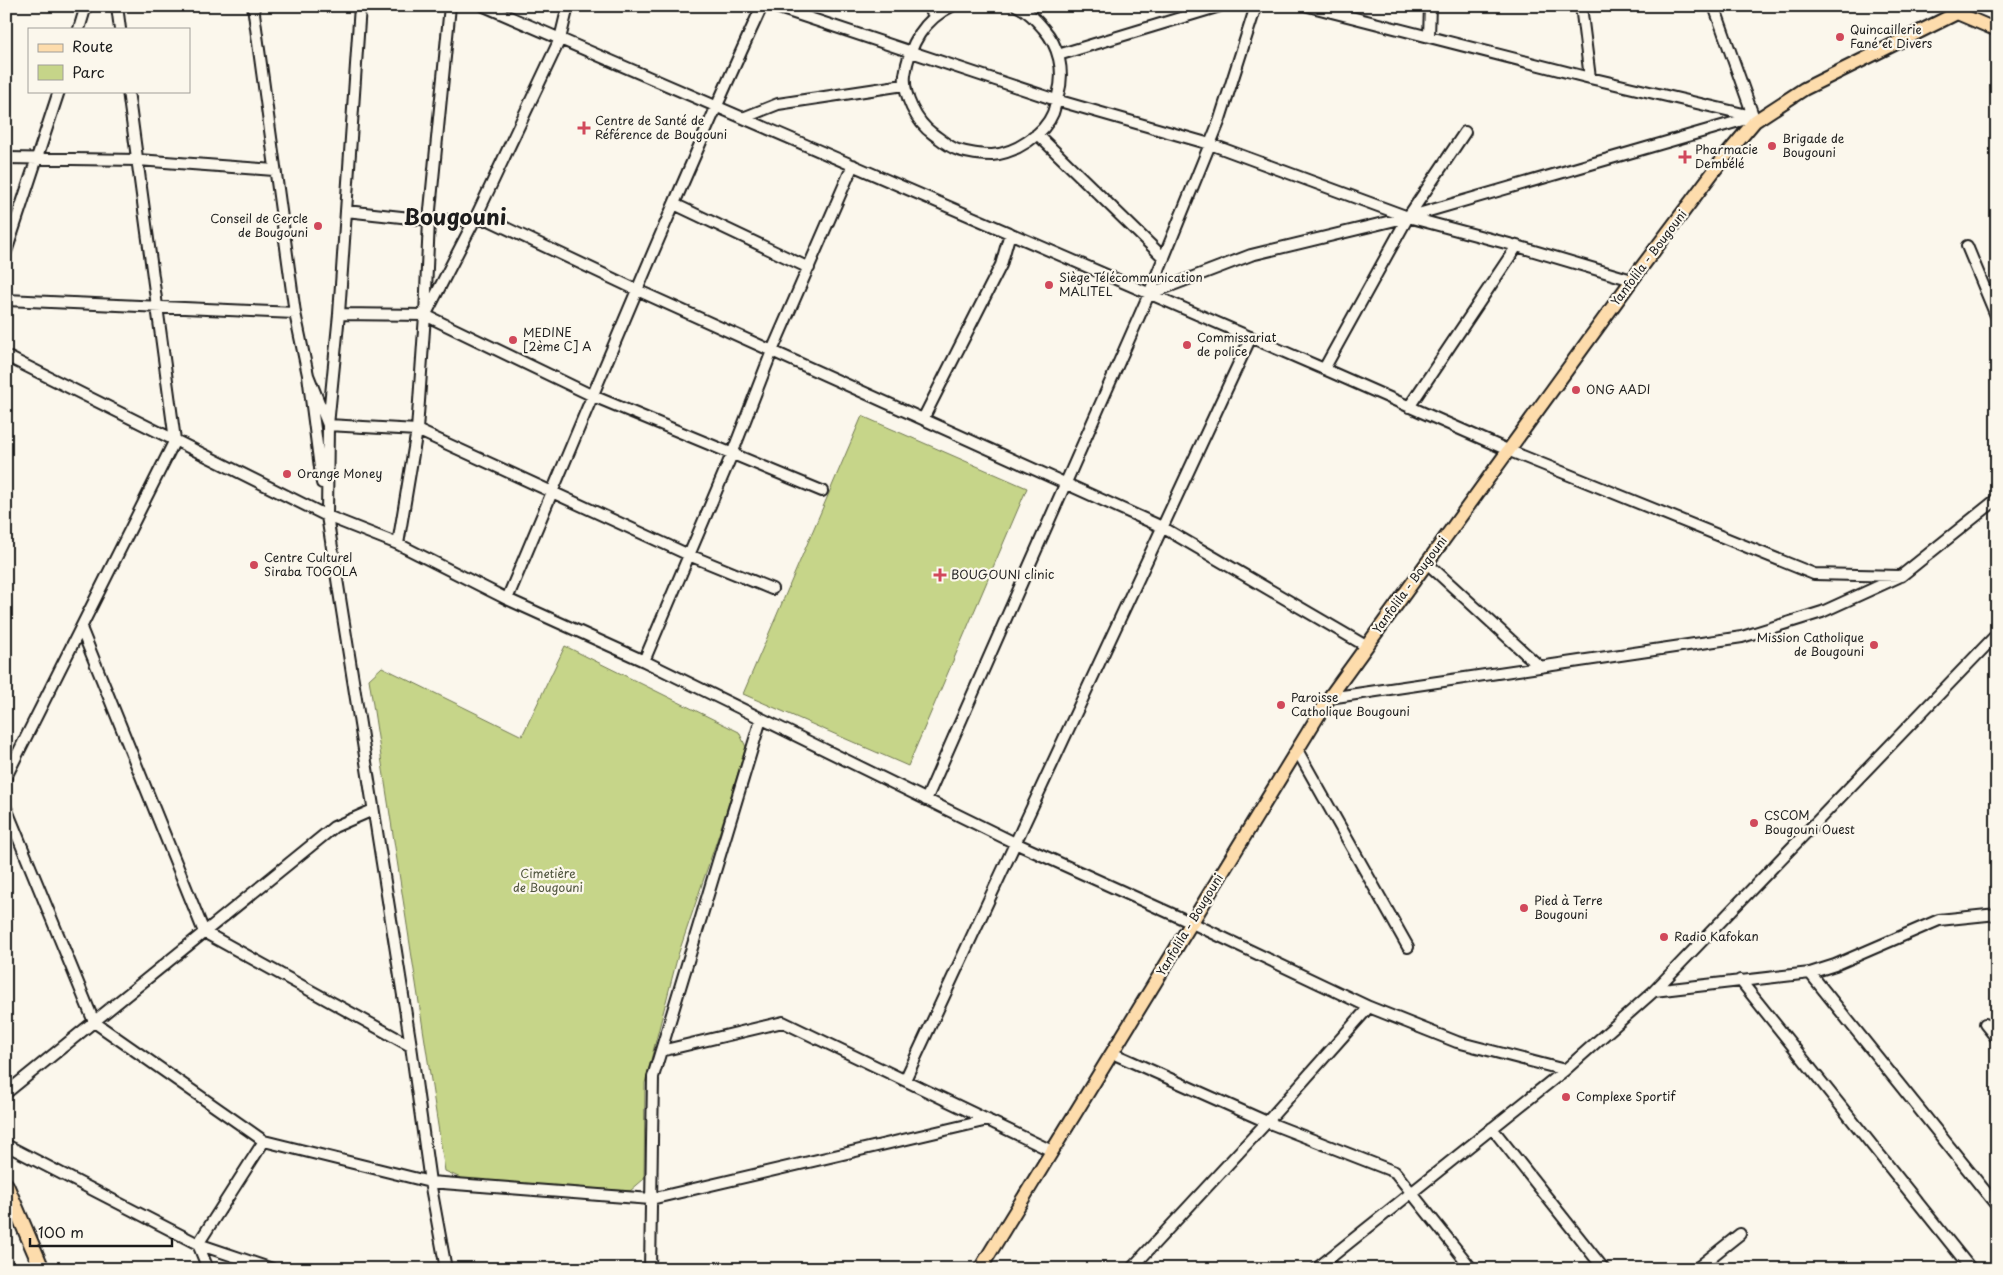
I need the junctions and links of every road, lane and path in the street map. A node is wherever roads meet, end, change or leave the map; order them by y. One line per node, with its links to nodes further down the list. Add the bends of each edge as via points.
1 (86, 6): 22 (street)
2 (117, 6): 23 (street)
3 (253, 6): 44 (street)
4 (360, 6): 46 (street)
5 (450, 6): 49 (street)
6 (484, 6): 26 (street)
7 (568, 6): 26 (street)
8 (762, 6): 34 (street)
9 (773, 6): 27 (street)
10 (927, 6): 21 (street)
11 (952, 6): 21 (street)
12 (1017, 6): 28 (street, via 1032,15 1050,36)
13 (1220, 6): 28 (street)
14 (1256, 6): 39 (street)
15 (1308, 6): 25 (street)
16 (1430, 6): 25 (street)
17 (1581, 6): 29 (street)
18 (1714, 6): 36 (street)
19 (1945, 6): 20 (street)
20 (1956, 10): 24 (main road); 36 (main road, Yanfolila - Bougouni, via 1804,89)
21 (935, 16): 27 (street, via 921,29)
22 (79, 28)
23 (120, 28)
24 (1997, 30)
25 (1429, 36): 29 (street)
26 (560, 39): 34 (street); 48 (street)
27 (911, 50): 30 (street); 33 (street)
28 (1058, 55): 33 (street, via 1062,81)
29 (1590, 78): 36 (street)
30 (904, 85): 35 (street, via 778,104); 38 (street, via 911,105 926,129 957,150 992,154 1017,148)
31 (59, 92): 41 (street)
32 (128, 92): 42 (street)
33 (1056, 100): 38 (street, via 1052,114); 39 (street)
34 (715, 108): 35 (street); 45 (street)
35 (743, 118): 43 (street)
36 (1754, 119): 47 (street); 56 (main road, Yanfolila - Bougouni)
37 (1465, 132): 47 (street)
38 (1038, 134): 54 (street)
39 (1210, 144): 47 (street); 54 (street)
40 (6, 158): 41 (street)
41 (37, 159): 42 (street); 53 (street)
42 (138, 160): 44 (street); 60 (street)
43 (854, 165): 50 (street); 55 (street)
44 (274, 170): 61 (street)
45 (674, 204): 55 (street); 57 (street)
46 (346, 211): 49 (street); 62 (street)
47 (1408, 217): 51 (street); 58 (street, via 1251,255); 68 (street)
48 (475, 219): 49 (street); 57 (street, via 489,220); 63 (street)
49 (429, 220): 63 (street)
50 (1010, 233): 58 (street); 72 (street, via 1001,265)
51 (1517, 246): 56 (street); 71 (street)
52 (1967, 246): 64 (street)
53 (6, 252)
54 (1164, 258): 58 (street)
55 (809, 268): 66 (street)
56 (1632, 280): 76 (main road, Yanfolila - Bougouni)
57 (637, 290): 66 (street); 70 (street)
58 (1149, 294): 65 (street); 78 (street)
59 (6, 300): 60 (street)
60 (157, 308): 61 (street); 75 (street)
61 (295, 313): 69 (street)
62 (339, 314): 63 (street); 73 (street)
63 (425, 315): 70 (street); 74 (street)
64 (1997, 318)
65 (1251, 337): 68 (street); 83 (street)
66 (772, 351): 72 (street); 77 (street)
67 (6, 356): 75 (street)
68 (1324, 368): 71 (street)
69 (308, 375): 73 (street); 82 (street)
70 (592, 396): 77 (street); 79 (street)
71 (1410, 407): 76 (street)
72 (923, 419): 78 (street)
73 (328, 425): 74 (street); 82 (street)
74 (416, 430): 79 (street); 84 (street)
75 (175, 440): 82 (street); 90 (street)
76 (1510, 450): 86 (main road, Yanfolila - Bougouni); 87 (street, via 1814,574)
77 (732, 454): 80 (street); 85 (street)
78 (1066, 485): 83 (street); 99 (street)
79 (552, 491): 85 (street); 89 (street)
80 (822, 491)
81 (1997, 498): 87 (street)
82 (327, 516): 84 (street); 101 (street)
83 (1162, 527): 92 (street); 102 (street)
84 (398, 544): 89 (street)
85 (689, 555): 88 (street); 93 (street)
86 (1427, 563): 92 (main road, Yanfolila - Bougouni); 94 (street)
87 (1901, 576): 94 (street, via 1822,612 1742,637)
88 (772, 589)
89 (507, 599): 93 (street)
90 (81, 628): 98 (street); 105 (street)
91 (1997, 634): 109 (street)
92 (1366, 646): 95 (main road, Yanfolila - Bougouni)
93 (644, 661): 96 (street)
94 (1540, 667): 95 (street)
95 (1329, 698): 97 (main road, Yanfolila - Bougouni)
96 (761, 719): 99 (street); 115 (street)
97 (1298, 750): 104 (main road, Yanfolila - Bougouni); 106 (street)
98 (6, 777)
99 (926, 800): 102 (street)
100 (6, 808): 111 (street)
101 (373, 810): 105 (street, via 334,827); 114 (street)
102 (1015, 843): 104 (street); 118 (street)
103 (1997, 914): 107 (street, via 1939,920 1835,966)
104 (1192, 923): 110 (street); 116 (main road, Yanfolila - Bougouni)
105 (204, 932): 111 (street); 114 (street)
106 (1408, 946)
107 (1810, 973): 108 (street); 130 (street)
108 (1740, 980): 109 (street); 144 (street)
109 (1654, 991): 117 (street)
110 (1369, 1007): 117 (street, via 1457,1042); 121 (street)
111 (94, 1022): 119 (street); 123 (street)
112 (1985, 1024): 113 (street)
113 (1997, 1039)
114 (411, 1046): 126 (street)
115 (661, 1051): 118 (street, via 783,1022); 129 (street, via 653,1077)
116 (1112, 1053): 121 (street); 125 (main road, Yanfolila - Bougouni)
117 (1565, 1070): 122 (street)
118 (905, 1080): 120 (street)
119 (6, 1093)
120 (988, 1120): 125 (street); 129 (street)
121 (1267, 1122): 128 (street, via 1394,1172); 139 (street)
122 (1492, 1128): 128 (street); 142 (street)
123 (264, 1140): 126 (street); 132 (street)
124 (6, 1145): 132 (street)
125 (1052, 1151): 138 (main road, Yanfolila - Bougouni)
126 (430, 1182): 129 (street); 136 (street)
127 (6, 1185): 133 (highway)
128 (1411, 1193): 140 (street); 141 (street)
129 (651, 1199): 137 (street)
130 (1997, 1206)
131 (1740, 1234): 143 (street)
132 (198, 1244): 134 (street); 135 (street)
133 (42, 1269)
134 (208, 1269)
135 (272, 1269)
136 (446, 1269)
137 (650, 1269)
138 (980, 1269)
139 (1131, 1269)
140 (1316, 1269)
141 (1472, 1269)
142 (1604, 1269)
143 (1696, 1269)
144 (1971, 1269)

